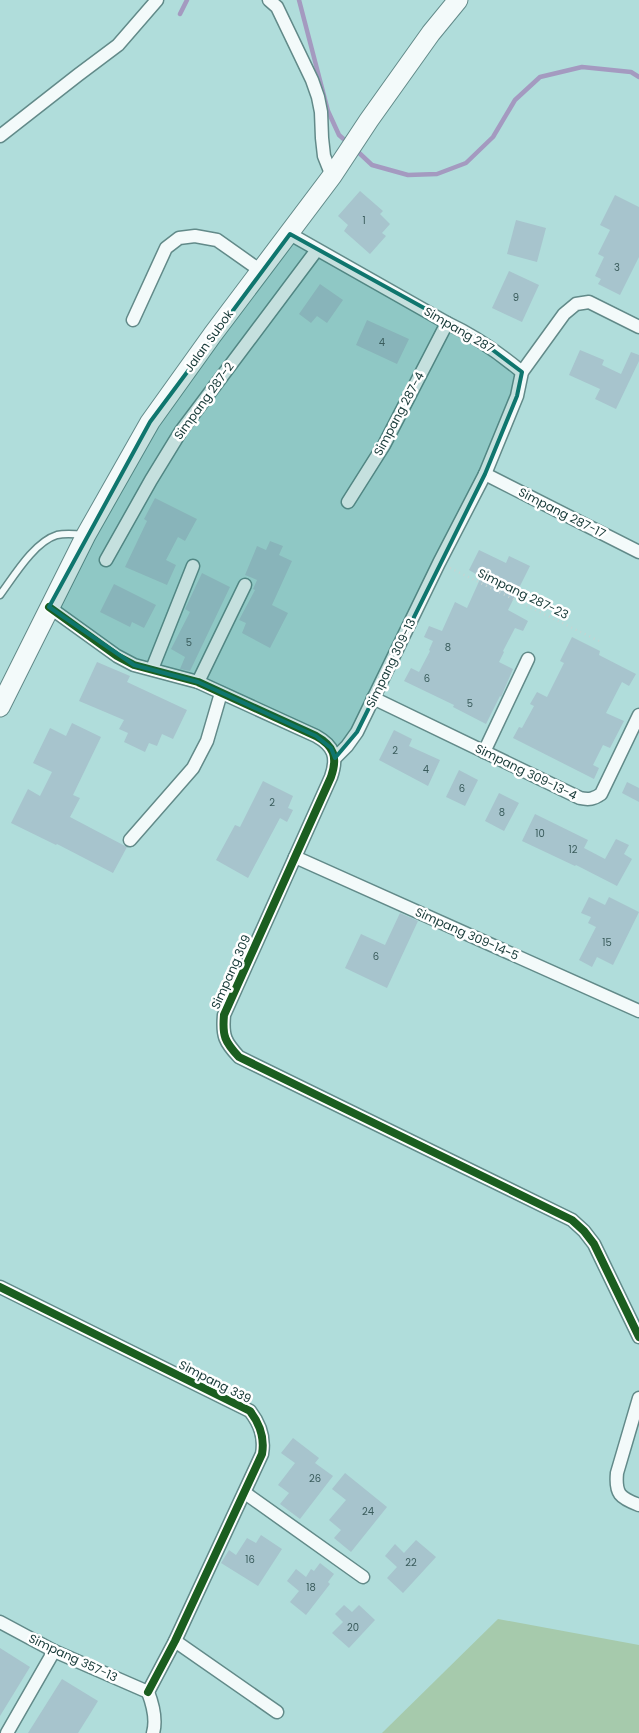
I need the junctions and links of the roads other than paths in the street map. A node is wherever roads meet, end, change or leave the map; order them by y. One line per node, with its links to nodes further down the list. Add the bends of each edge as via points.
1 (157, 0): 4 (street, via 118,45)
2 (269, 0): 5 (street, via 277,7 312,80 321,112 324,156)
3 (458, 0): 5 (main road, Jalan Subok, via 431,33)
4 (0, 136)
5 (332, 176): 6 (main road, Jalan Subok)
6 (290, 234): 7 (street, Simpang 287); 8 (main road, Jalan Subok)
7 (316, 251): 10 (street, Simpang 287); 17 (street, Simpang 287-2, via 181,431)
8 (262, 271): 9 (street, via 217,240 195,236 179,238 166,248); 15 (main road, Jalan Subok, via 150,422)
9 (133, 320)
10 (446, 323): 12 (street, Simpang 287, via 473,335); 14 (street, Simpang 287-4, via 384,445)
11 (639, 327): 12 (street, via 589,302 576,304 564,314)
12 (522, 372): 13 (street, via 517,396)
13 (485, 474): 16 (street, Simpang 287-17); 26 (street, Simpang 309-13)
14 (348, 502)
15 (86, 535): 20 (lane, via 57,535 38,546); 21 (main road, Jalan Subok)
16 (639, 552)
17 (106, 560)
18 (193, 566): 23 (street)
19 (245, 585): 24 (street)
20 (0, 594)
21 (49, 607): 23 (street, via 117,656 134,665); 27 (main road, Jalan Subok)
22 (528, 659): 29 (street)
23 (152, 669): 24 (street)
24 (198, 682): 25 (street)
25 (221, 693): 30 (street, via 325,741); 31 (street, via 207,741 193,768)
26 (373, 698): 29 (street, Simpang 309-13-4); 30 (street, Simpang 309-13, via 357,732)
27 (0, 707)
28 (639, 715): 29 (street, Simpang 309-13-4, via 601,794 591,799 580,798)
29 (484, 752)
30 (335, 758): 32 (street, Simpang 309, via 332,777)
31 (130, 840)
32 (295, 857): 33 (street, Simpang 309-14-5); 35 (street, Simpang 309, via 224,1015 222,1030 227,1045 239,1057 572,1220 594,1244)
33 (639, 1011)
34 (0, 1287): 37 (street, Simpang 339, via 250,1411 257,1420 264,1444)
35 (639, 1337)
36 (639, 1398): 38 (street, via 616,1484 619,1494)
37 (245, 1494): 39 (street); 41 (street, Simpang 339)
38 (639, 1505)
39 (363, 1577)
40 (0, 1622): 42 (street, Simpang 357-13)
41 (175, 1641): 43 (street, Simpang 339); 44 (street)
42 (54, 1651): 43 (street, Simpang 357-13); 45 (street)
43 (148, 1692): 46 (street, via 155,1720)
44 (277, 1712)
45 (7, 1733)
46 (153, 1733)

